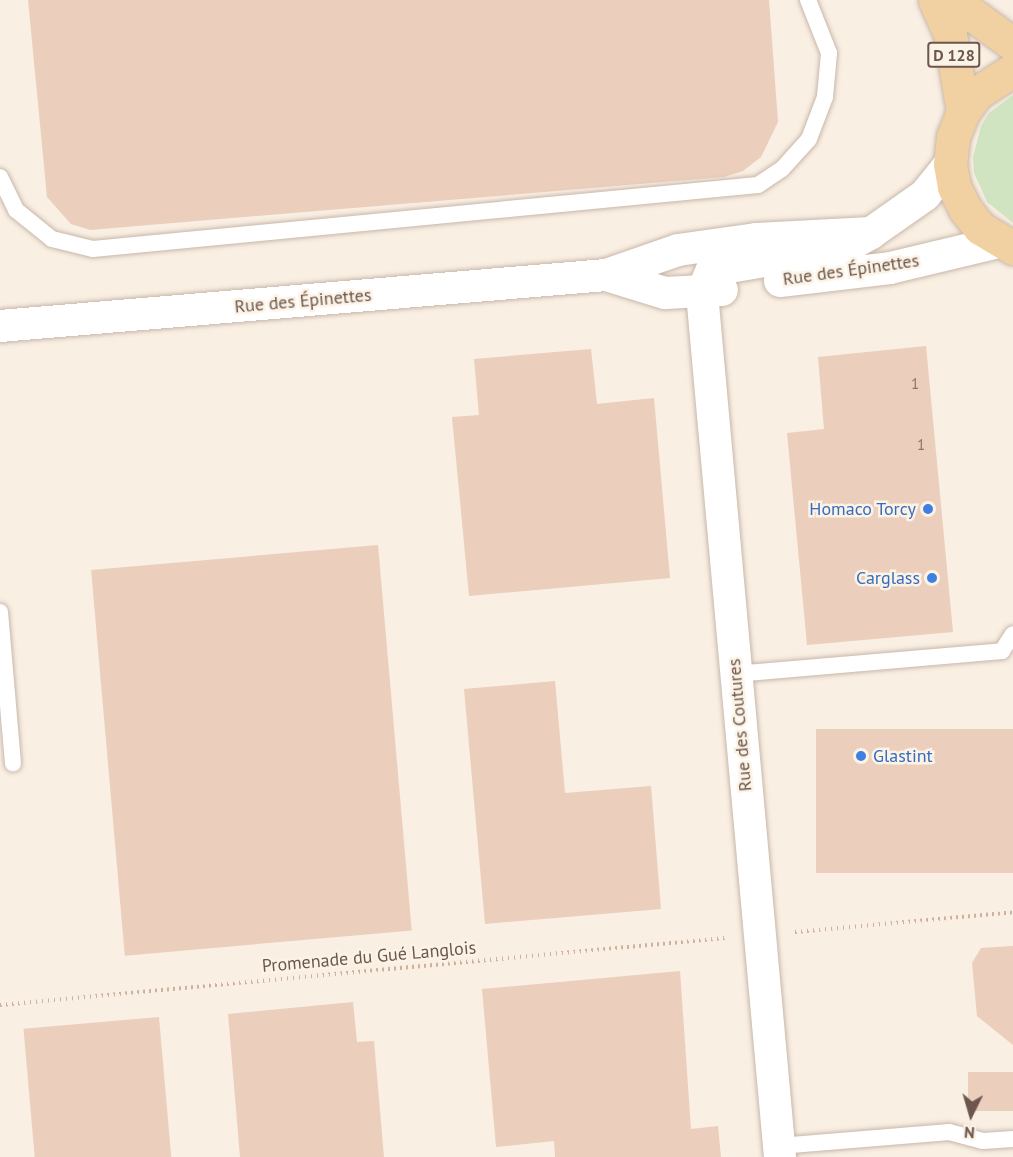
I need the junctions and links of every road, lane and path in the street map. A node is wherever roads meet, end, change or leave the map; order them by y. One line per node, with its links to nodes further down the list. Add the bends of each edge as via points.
1 (808, 0): 8 (lane, via 829,53 825,97 809,139 782,169 758,185 93,249 52,239 16,210)
2 (935, 0): 6 (main road, D 128, via 950,34)
3 (952, 0): 4 (main road, D 128)
4 (1013, 44)
5 (1013, 70): 6 (main road, via 977,93)
6 (963, 112): 7 (main road, via 953,137)
7 (950, 164): 9 (street, Rue des Épinettes, via 925,195); 10 (main road, via 954,187 965,209 980,228)
8 (0, 177)
9 (871, 233): 11 (street, Rue des Épinettes, via 756,239 678,250); 12 (street, Rue des Épinettes, via 846,247 712,270)
10 (1006, 245): 12 (street, Rue des Épinettes, via 890,268)
11 (606, 275): 12 (street, Rue des Épinettes, via 665,293); 13 (street, Rue des Épinettes)
12 (702, 292): 16 (street, Rue des Coutures)
13 (0, 326)
14 (0, 612): 17 (lane)
15 (1013, 634): 16 (lane, via 1002,651)
16 (735, 674): 23 (street, Rue des Coutures)
17 (13, 763)
18 (1013, 912): 19 (path)
19 (785, 933)
20 (728, 938): 21 (path, Promenade du Gué Langlois)
21 (0, 1005)
22 (1013, 1139): 23 (lane, via 983,1141 949,1132)
23 (779, 1152)

